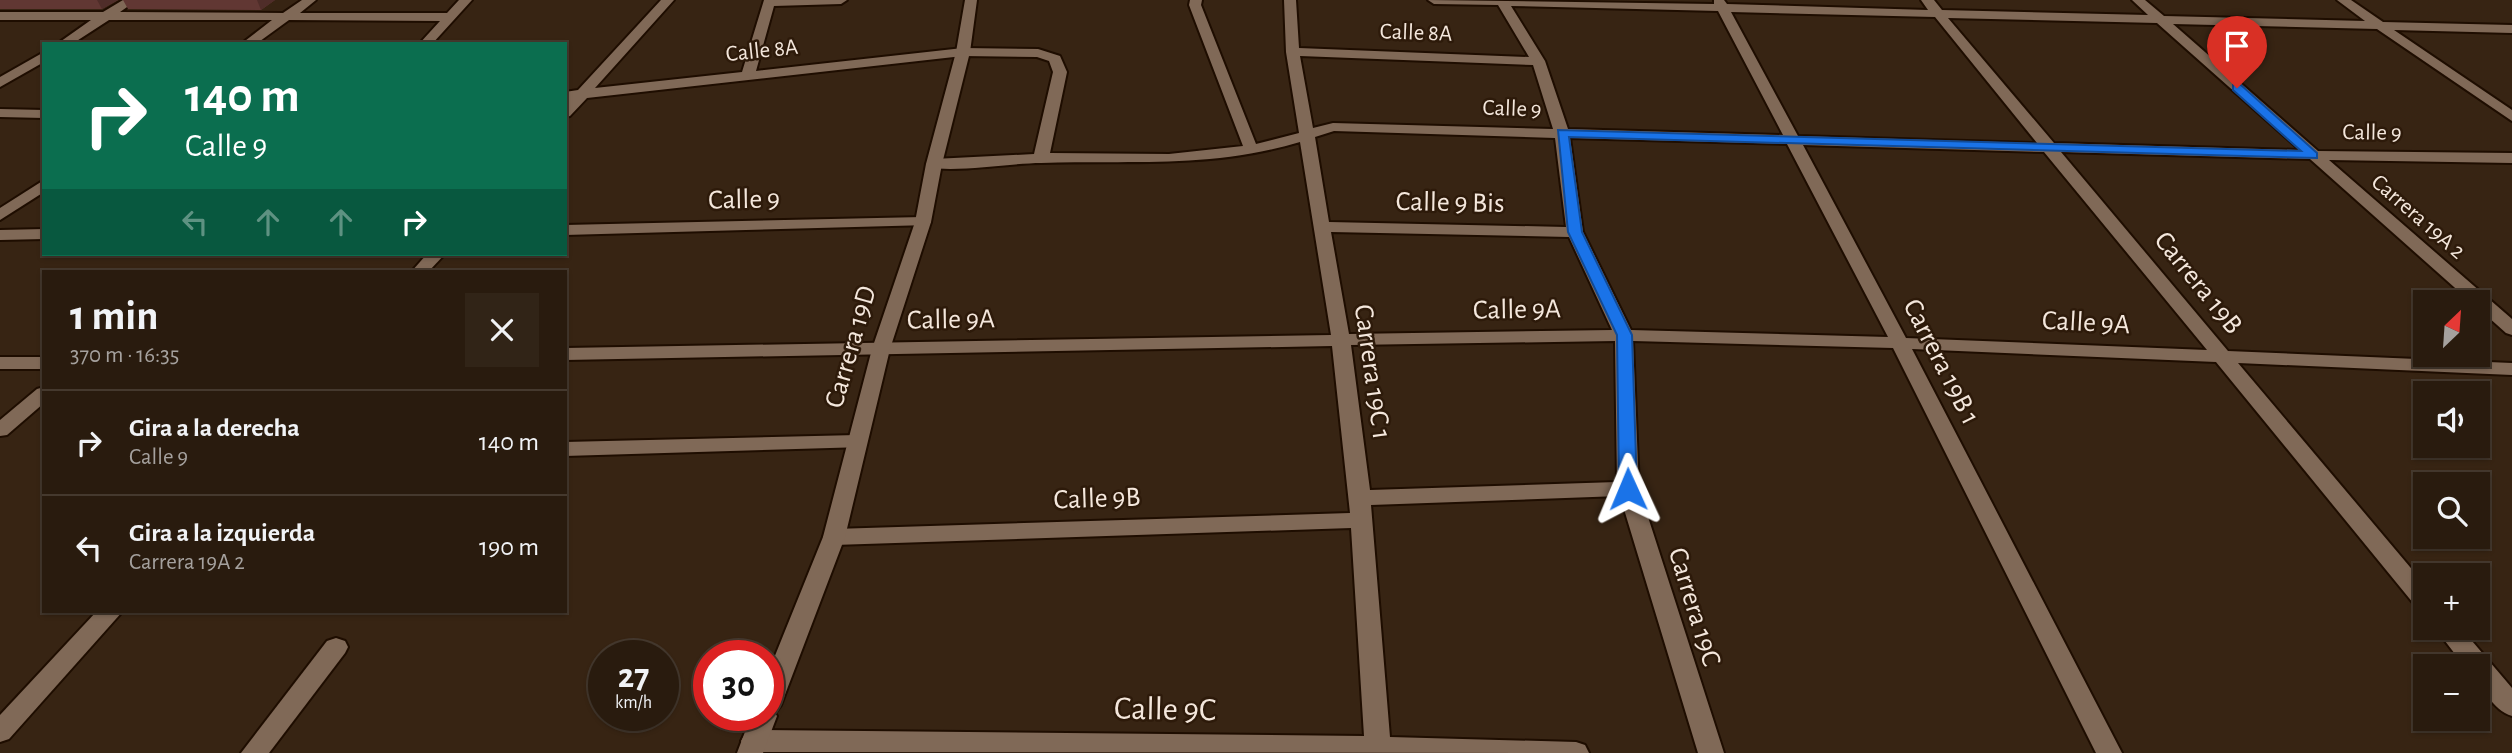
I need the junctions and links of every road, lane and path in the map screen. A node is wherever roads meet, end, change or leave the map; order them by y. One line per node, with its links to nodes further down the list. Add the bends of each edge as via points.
1 (131, 0): 17 (street)
2 (310, 0): 18 (street)
3 (466, 0): 19 (street)
4 (668, 0): 32 (street)
5 (841, 0): 12 (street)
6 (971, 0): 26 (street, Carrera 19D)
7 (1196, 0): 42 (street)
8 (1290, 0): 27 (street, Carrera 19C 1)
9 (1434, 0): 13 (street)
10 (2138, 0): 20 (street, Carrera 19A 2)
11 (2343, 0): 21 (street)
12 (770, 1): 30 (street)
13 (1502, 1): 14 (street); 29 (street, Carrera 19C)
14 (1721, 4): 15 (street); 40 (street, Carrera 19B 1)
15 (1933, 7): 20 (street); 41 (street, Carrera 19B)
16 (0, 16): 17 (street)
17 (107, 16): 18 (street); 23 (street)
18 (287, 16): 19 (street); 24 (street)
19 (451, 17): 25 (street)
20 (2161, 20): 21 (street); 43 (street, Carrera 19A 2)
21 (2381, 26): 22 (street); 37 (street)
22 (2512, 29)
23 (66, 42)
24 (250, 42)
25 (427, 42)
26 (963, 52): 30 (street, Calle 8A); 44 (street, Calle 8A, via 1038,53 1055,59 1060,72); 46 (street, Carrera 19D)
27 (1293, 52): 29 (street, Calle 8A); 39 (street, Carrera 19C 1)
28 (42, 57): 31 (street)
29 (1538, 61): 38 (street, Carrera 19C)
30 (748, 75): 32 (street, Calle 8A)
31 (0, 83)
32 (582, 95): 33 (street, Calle 8A); 34 (street)
33 (567, 96)
34 (567, 111)
35 (0, 113): 36 (street)
36 (42, 114)
37 (2512, 117)
38 (1562, 133): 39 (street, Calle 9, via 1333,127); 40 (street, Calle 9); 52 (street, Carrera 19C)
39 (1308, 135): 42 (street, Calle 9); 50 (street, Carrera 19C 1)
40 (1793, 140): 41 (street, Calle 9); 60 (street, Carrera 19B 1)
41 (2049, 147): 43 (street, Calle 9); 63 (street, Carrera 19B)
42 (1251, 149): 44 (street, Calle 9, via 1168,159)
43 (2313, 155): 45 (street, Calle 9); 57 (street, Carrera 19A 2)
44 (1041, 158): 46 (street, Calle 9)
45 (2512, 158)
46 (934, 164): 49 (street, Carrera 19D)
47 (42, 186): 48 (street)
48 (0, 215)
49 (923, 222): 51 (street, Calle 9); 61 (street, Carrera 19D)
50 (1323, 227): 52 (street, Calle 9 Bis); 59 (street, Carrera 19C 1)
51 (567, 230)
52 (1575, 232): 58 (street, Carrera 19C)
53 (42, 234): 54 (street)
54 (0, 235)
55 (434, 256): 56 (street)
56 (421, 270)
57 (2512, 329)
58 (1624, 335): 59 (street, Calle 9A); 60 (street, Calle 9A); 71 (street, Carrera 19C)
59 (1341, 342): 61 (street, Calle 9A); 72 (street, Carrera 19C 1)
60 (1900, 343): 63 (street, Calle 9A); 86 (street, Carrera 19B 1)
61 (881, 349): 62 (street, Calle 9A); 69 (street, Carrera 19D)
62 (567, 354)
63 (2221, 357): 66 (street, Calle 9A); 74 (street, Carrera 19B)
64 (0, 363): 65 (street)
65 (42, 363)
66 (2512, 369)
67 (42, 395): 68 (street)
68 (0, 429)
69 (857, 442): 70 (street); 73 (street, Carrera 19D)
70 (567, 449)
71 (1628, 489): 72 (street, Calle 9B); 85 (street, Carrera 19C)
72 (1361, 509): 73 (street, Calle 9B); 82 (street, Carrera 19C 1)
73 (834, 537): 78 (street, Carrera 19D)
74 (2413, 587)
75 (109, 613): 80 (street)
76 (2457, 640): 79 (street)
77 (336, 647): 83 (street)
78 (784, 664)
79 (2512, 706)
80 (0, 732)
81 (752, 747): 82 (street, Calle 9C)
82 (1378, 750): 84 (street, Calle 9C)
83 (254, 753)
84 (1576, 753)
85 (1711, 753)
86 (2109, 753)

